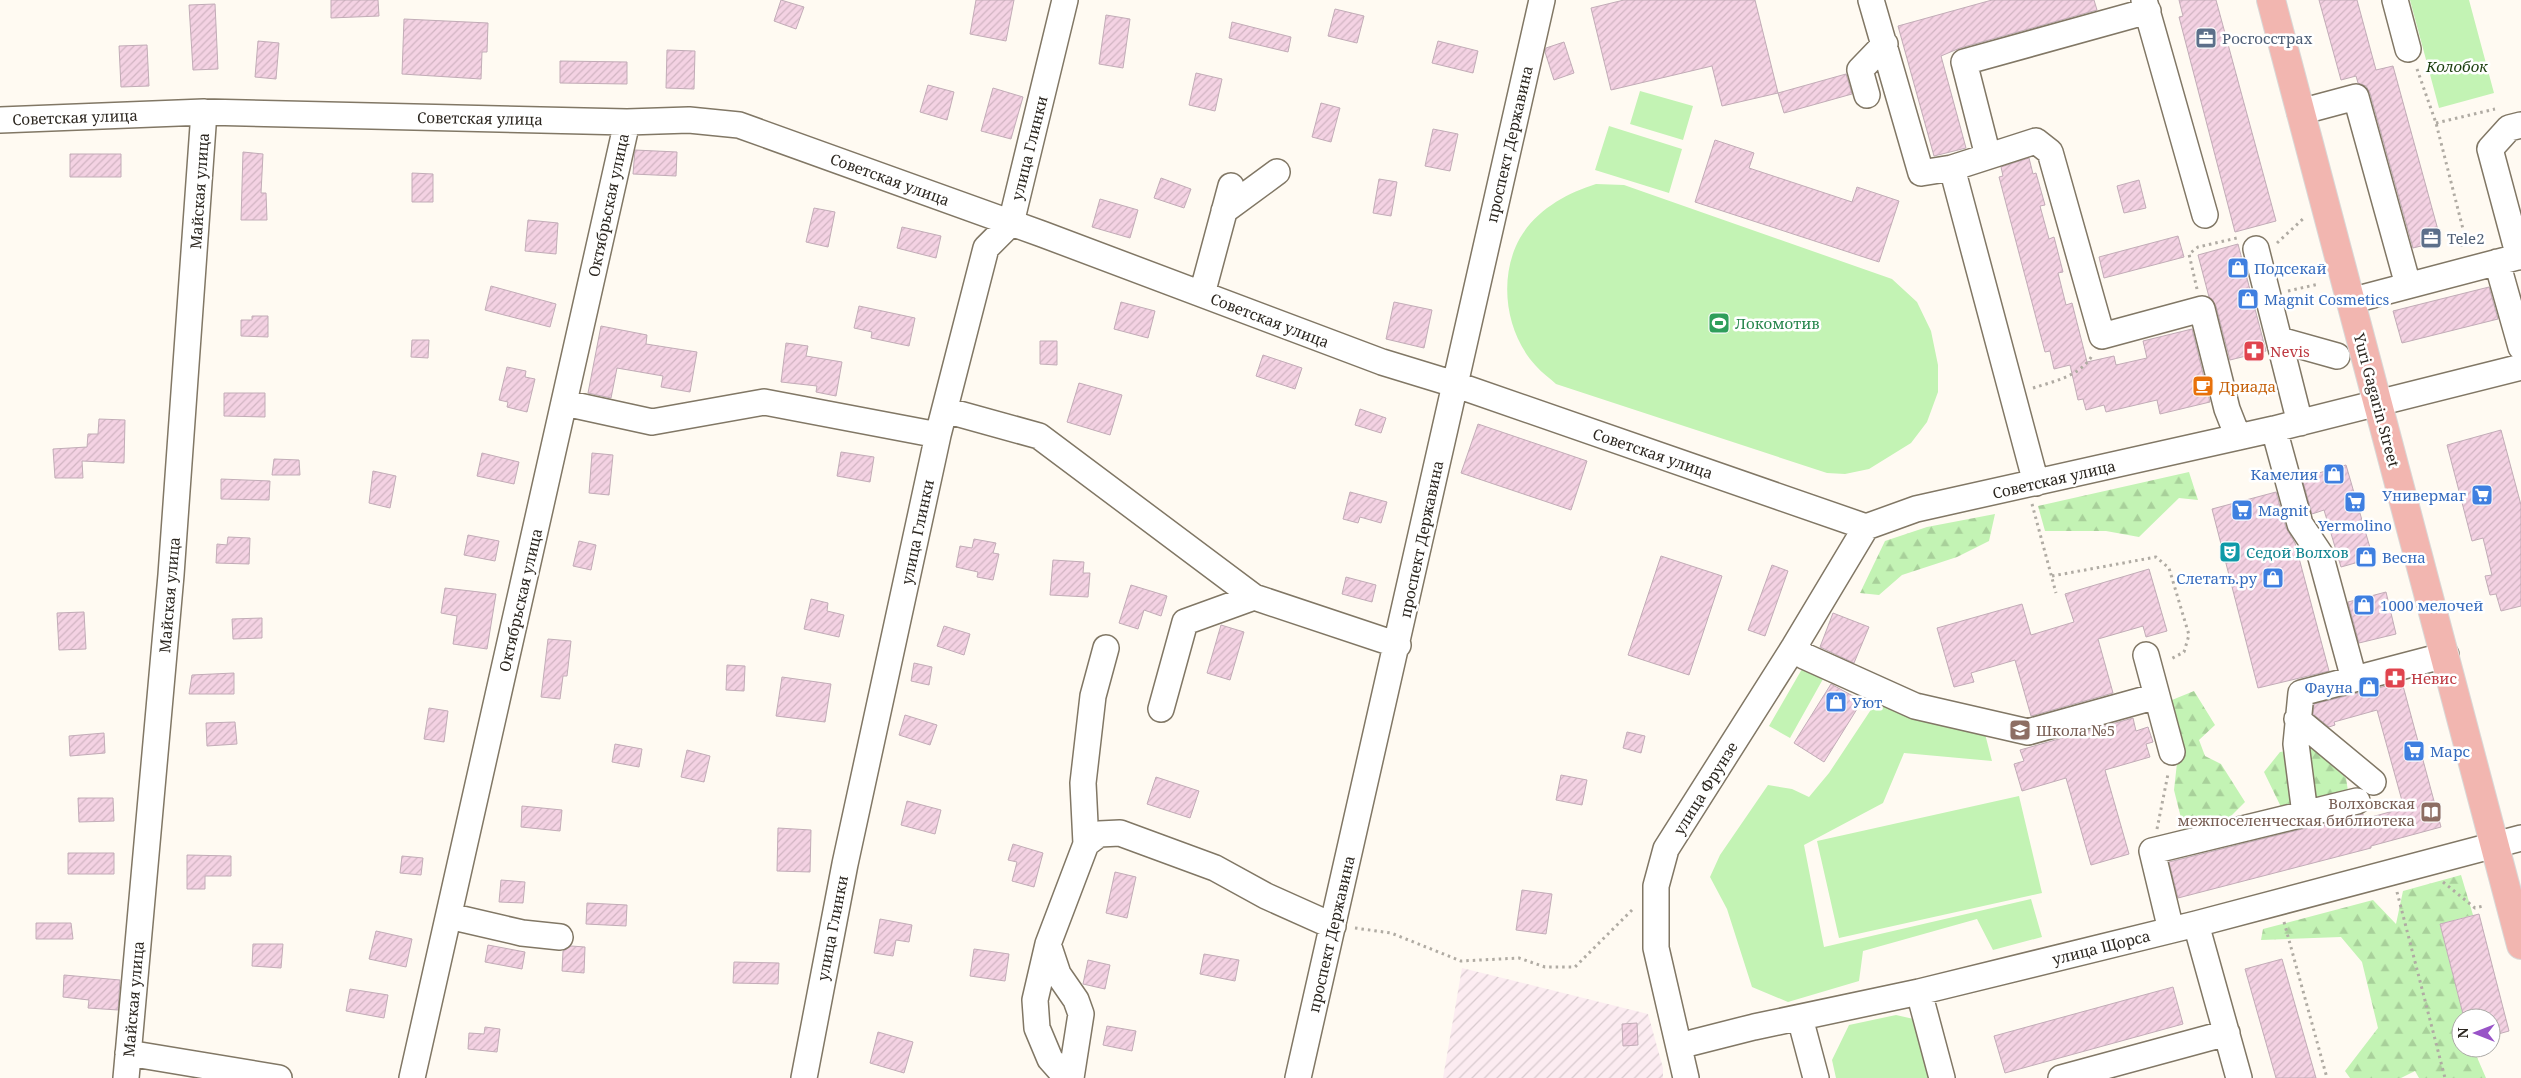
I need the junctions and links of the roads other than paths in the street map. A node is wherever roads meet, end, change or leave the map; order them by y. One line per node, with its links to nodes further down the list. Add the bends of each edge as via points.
1 (1065, 0): 21 (street, улица Глинки)
2 (1542, 0): 31 (street, проспект Державина)
3 (1871, 0): 7 (street)
4 (2271, 0): 11 (main road, Yuri Gagarin Street)
5 (2395, 0): 8 (street)
6 (2146, 5): 15 (street, via 1964,62); 20 (street)
7 (1885, 44): 9 (street, via 1860,70); 16 (street, via 1921,173)
8 (2408, 49)
9 (1866, 95)
10 (204, 112): 12 (street, Советская улица); 13 (street, Советская улица); 69 (street, Майская улица, via 171,575)
11 (2300, 112): 24 (street, via 2356,97); 26 (main road, Yuri Gagarin Street)
12 (0, 120)
13 (626, 122): 21 (street, Советская улица, via 689,120 739,125); 32 (street, Октябрьская улица)
14 (2521, 125): 23 (street, via 2509,128 2490,149)
15 (1988, 156): 16 (street); 38 (street, via 2036,141 2050,152 2102,336 2202,309 2227,409)
16 (1952, 168): 39 (street, via 2012,394)
17 (1277, 172): 19 (street)
18 (1231, 186): 19 (street)
19 (1224, 211): 25 (street)
20 (2205, 215)
21 (1011, 223): 25 (street, Советская улица); 34 (street, улица Глинки, via 986,248)
22 (2256, 248): 27 (street)
23 (2512, 258): 24 (street); 28 (street)
24 (2408, 285): 26 (street)
25 (1202, 294): 31 (street, Советская улица, via 1382,362)
26 (2350, 301): 33 (main road, Yuri Gagarin Street)
27 (2280, 340): 29 (street); 35 (street)
28 (2521, 347)
29 (2337, 356)
30 (2521, 367): 33 (street, Советская улица)
31 (1454, 384): 40 (street, Советская улица); 42 (street, проспект Державина)
32 (565, 403): 37 (street, via 652,422 764,402); 58 (street, Октябрьская улица)
33 (2378, 404): 35 (street, Советская улица); 45 (main road, Yuri Gagarin Street)
34 (945, 410): 37 (street, улица Глинки); 41 (street, via 1039,436)
35 (2300, 423): 36 (street, Советская улица)
36 (2274, 429): 38 (street, Советская улица); 47 (street, via 2300,524 2320,554)
37 (938, 435): 74 (street, улица Глинки, via 845,864)
38 (2238, 437): 39 (street, Советская улица)
39 (2034, 493): 40 (street, Советская улица, via 1916,509)
40 (1866, 527): 44 (street, улица Фрунзе)
41 (1254, 596): 42 (street); 49 (street, via 1185,622)
42 (1398, 645): 60 (street, проспект Державина)
43 (1106, 648): 56 (street, via 1093,696 1083,783)
44 (1794, 648): 48 (street, via 1804,656 1915,706 2028,732); 68 (street, улица Фрунзе, via 1666,849 1656,886 1656,948)
45 (2446, 655): 47 (street); 57 (main road, Yuri Gagarin Street)
46 (2148, 662): 48 (street)
47 (2354, 680): 50 (street, via 2301,693)
48 (2157, 696): 51 (street)
49 (1161, 709)
50 (2297, 719): 52 (street); 54 (street, via 2296,744)
51 (2172, 752)
52 (2373, 782)
53 (2357, 801): 54 (street)
54 (2305, 814): 61 (street, via 2152,851)
55 (2521, 838): 57 (street, улица Щорса)
56 (1086, 844): 60 (street, via 1099,834 1120,833 1215,868 1266,896); 63 (street)
57 (2495, 847): 59 (street, улица Щорса); 64 (main road, Yuri Gagarin Street)
58 (448, 916): 62 (street, via 522,933); 73 (street, Октябрьская улица)
59 (2196, 924): 61 (street, улица Щорса); 67 (street)
60 (1333, 926): 77 (street, проспект Державина)
61 (2171, 930): 65 (street, улица Щорса)
62 (560, 937)
63 (1048, 944): 75 (street, via 1035,1000 1037,1028 1050,1059); 76 (street, via 1058,974 1076,1000 1081,1014)
64 (2521, 945)
65 (1919, 992): 66 (street, улица Щорса); 80 (street)
66 (1800, 1018): 68 (street, улица Щорса); 79 (street)
67 (2227, 1034): 70 (street); 81 (street)
68 (1680, 1046): 78 (street, улица Фрунзе)
69 (128, 1053): 71 (street, Майская улица); 72 (street)
70 (2077, 1076)
71 (126, 1078)
72 (279, 1078)
73 (412, 1078)
74 (804, 1078)
75 (1067, 1078)
76 (1071, 1078)
77 (1298, 1078)
78 (1686, 1078)
79 (1816, 1078)
80 (1942, 1078)
81 (2239, 1078)

